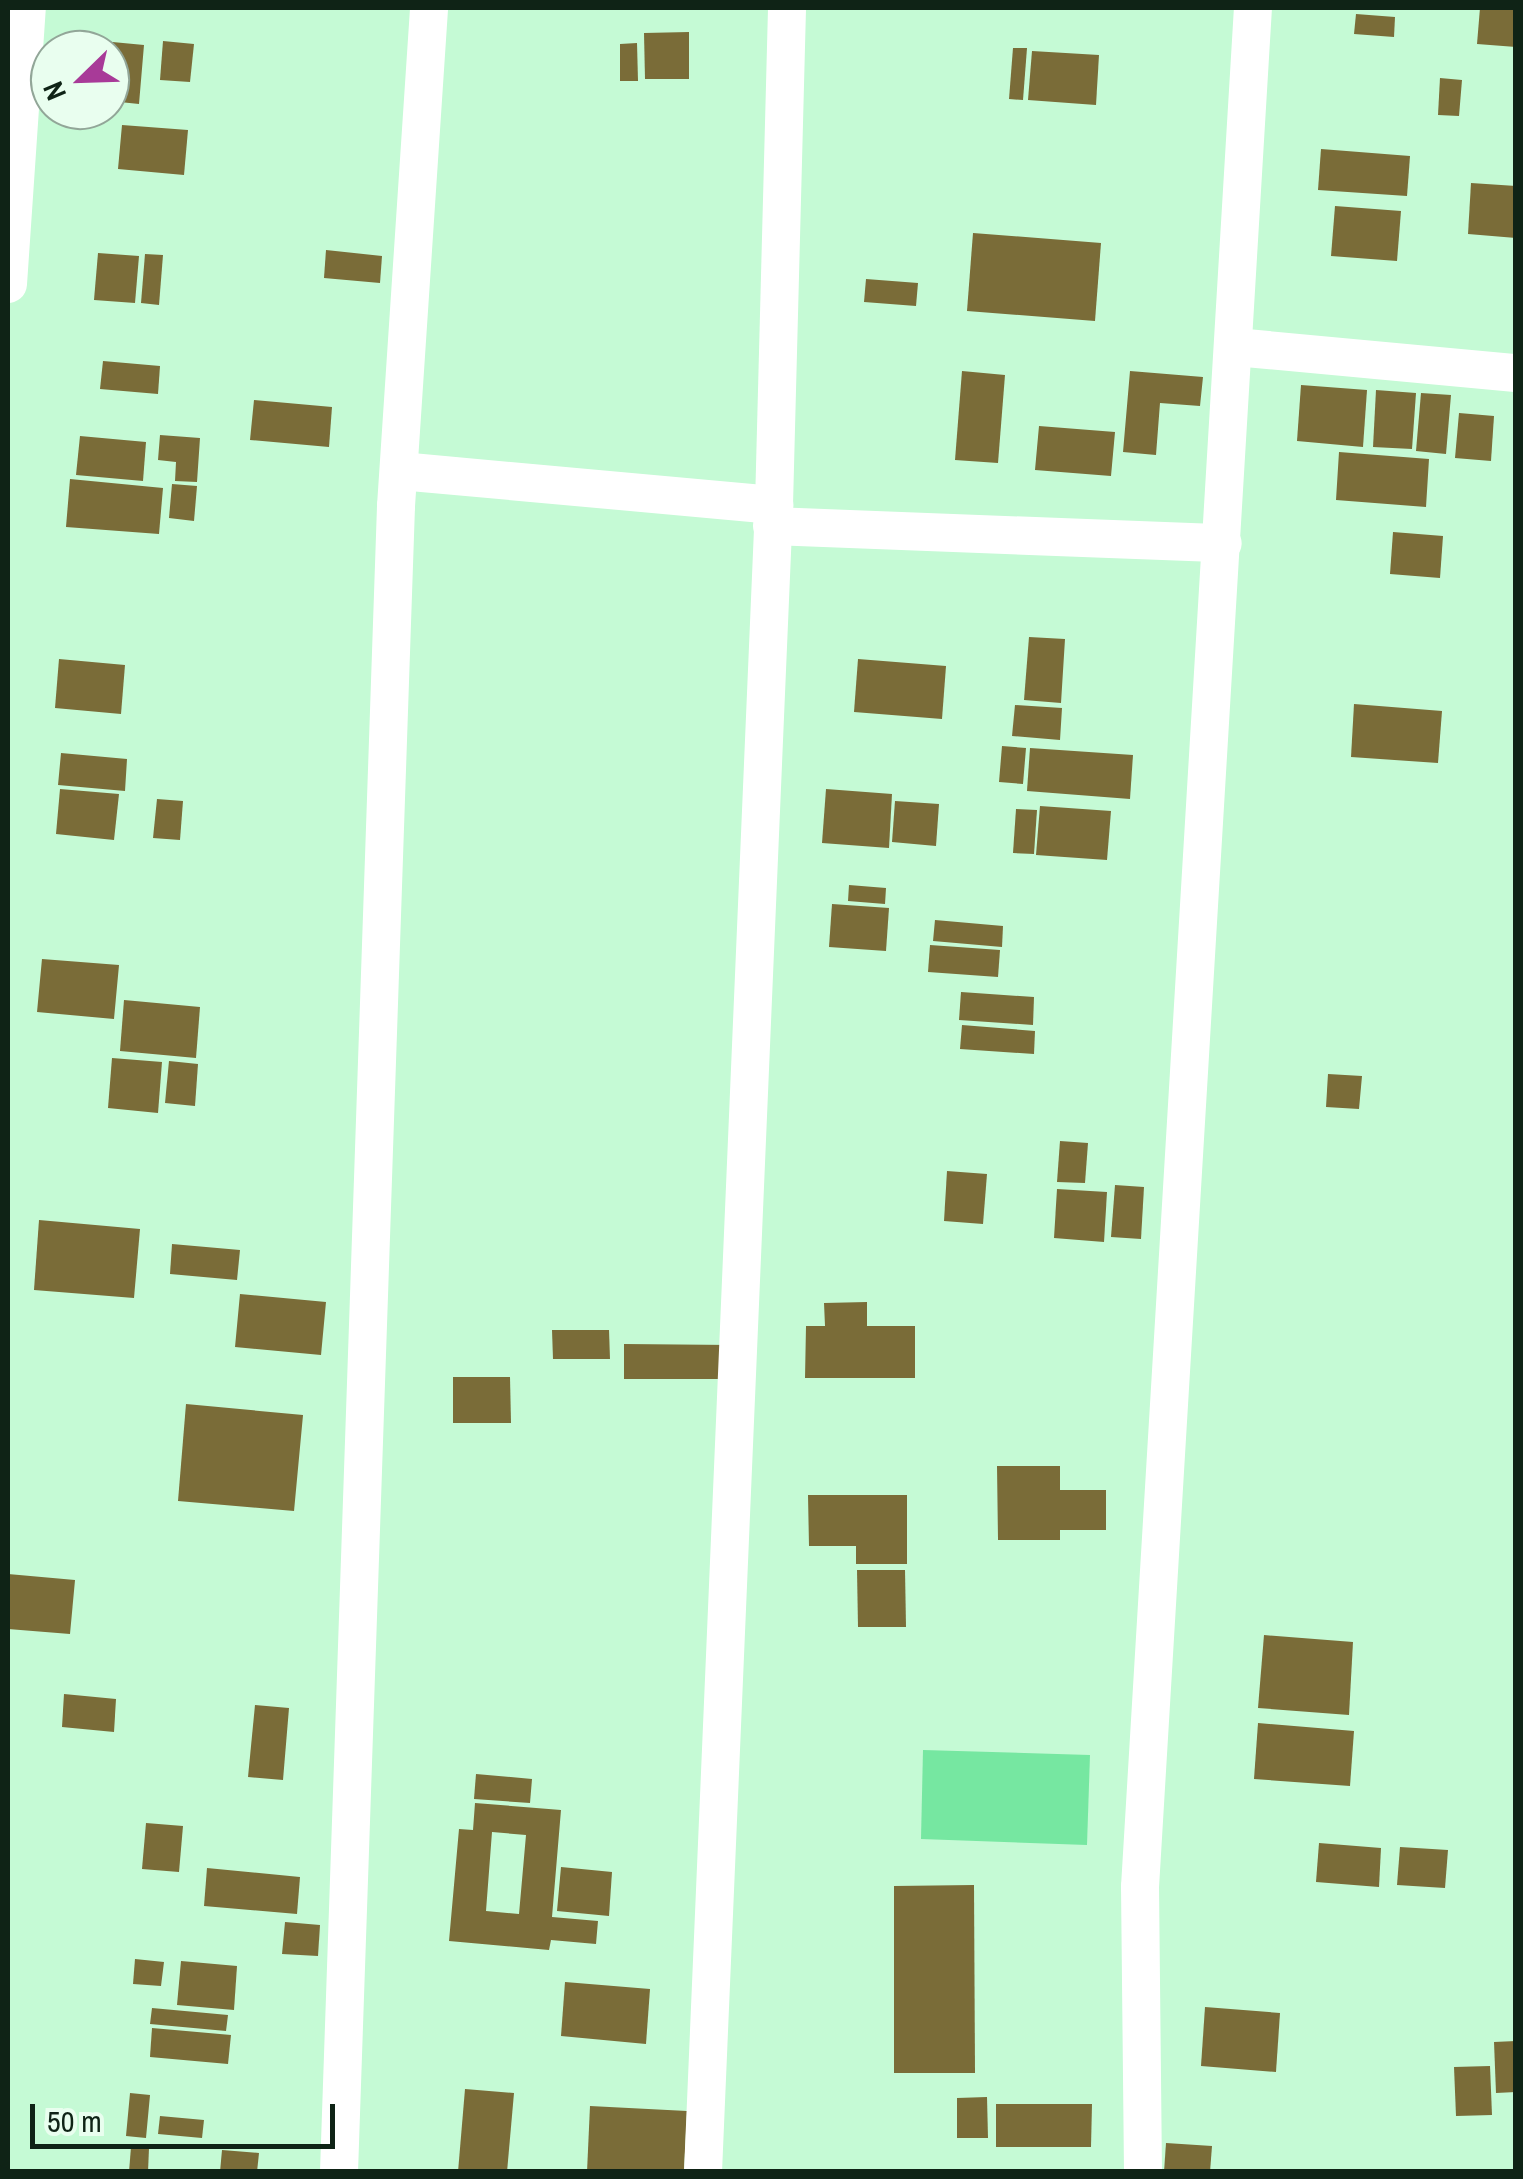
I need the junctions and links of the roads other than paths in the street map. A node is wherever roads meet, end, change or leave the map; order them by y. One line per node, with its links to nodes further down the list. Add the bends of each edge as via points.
1 (27, 8): 5 (street)
2 (429, 8): 8 (street)
3 (787, 8): 9 (street)
4 (1254, 8): 6 (street)
5 (8, 284)
6 (1234, 347): 7 (street); 10 (street)
7 (1516, 373)
8 (400, 470): 9 (street); 11 (street)
9 (773, 515): 10 (street); 12 (street)
10 (1223, 544): 13 (street, via 1140,1887)
11 (339, 2172)
12 (703, 2172)
13 (1143, 2172)

